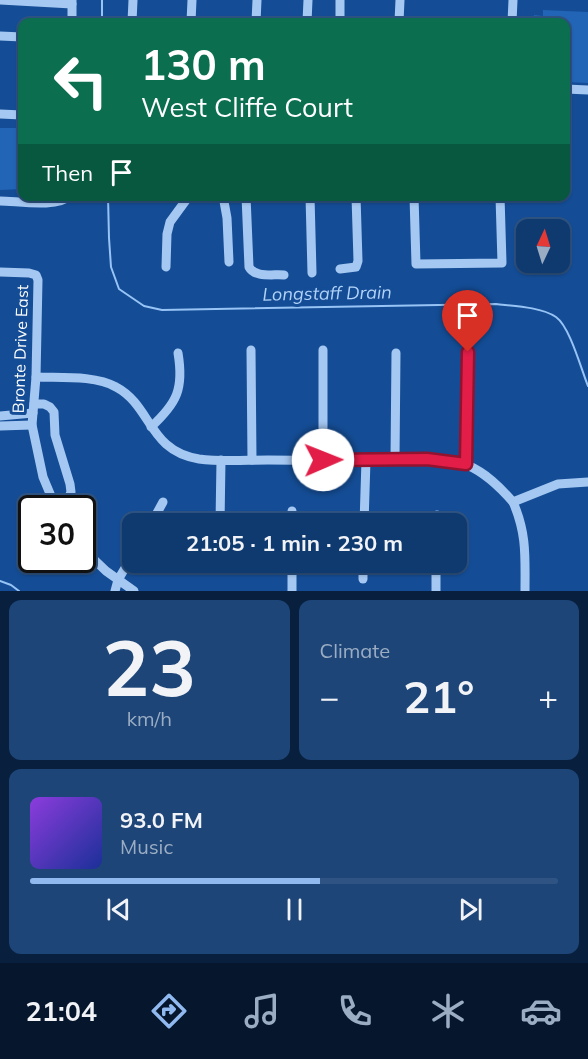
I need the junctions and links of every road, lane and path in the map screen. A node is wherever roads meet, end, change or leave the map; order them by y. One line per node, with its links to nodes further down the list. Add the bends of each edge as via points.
1 (0, 0): 9 (street)
2 (133, 0): 11 (street)
3 (192, 0): 12 (street)
4 (257, 0): 13 (street)
5 (308, 0): 14 (street)
6 (340, 0): 15 (street)
7 (400, 0): 16 (street)
8 (513, 0): 17 (street)
9 (72, 2): 10 (street)
10 (72, 18)
11 (132, 18)
12 (191, 18)
13 (256, 18)
14 (307, 18)
15 (340, 18)
16 (399, 18)
17 (512, 18)
18 (0, 36): 19 (street)
19 (18, 37)
20 (570, 88): 21 (street)
21 (588, 90)
22 (0, 114): 23 (street)
23 (18, 114)
24 (0, 201): 25 (street)
25 (61, 201)
26 (185, 201): 34 (street, via 170,222)
27 (223, 201): 33 (street)
28 (246, 201): 38 (street, via 251,271)
29 (310, 201): 37 (street)
30 (356, 201): 35 (street, via 358,261 356,267)
31 (414, 201): 32 (street, via 416,264 502,263)
32 (500, 201)
33 (229, 262)
34 (166, 267)
35 (340, 269)
36 (0, 272): 44 (street, Bronte Drive East, via 36,275)
37 (312, 273)
38 (284, 275)
39 (251, 350): 54 (street)
40 (323, 350): 55 (street)
41 (468, 352): 57 (street)
42 (178, 353): 49 (street, via 180,370 175,399)
43 (396, 353): 52 (street)
44 (36, 377): 45 (street, Bronte Drive East); 49 (street, via 86,379 116,386 134,401)
45 (33, 409): 46 (street); 47 (street, Bronte Drive East); 50 (street, via 44,404 50,407 54,412)
46 (0, 416)
47 (32, 424): 48 (street); 51 (street, Bronte Drive East)
48 (0, 426)
49 (151, 427): 53 (street, via 167,445 183,454)
50 (55, 435): 51 (street); 60 (street)
51 (35, 441): 59 (street, Bronte Drive East)
52 (395, 459): 56 (street); 57 (street)
53 (221, 460): 54 (street); 64 (street)
54 (252, 460): 55 (street)
55 (323, 460): 56 (street)
56 (366, 460): 65 (street)
57 (466, 464): 62 (street, via 489,478)
58 (588, 482): 62 (street, via 558,484)
59 (50, 495)
60 (70, 495)
61 (163, 502): 63 (street)
62 (513, 502): 77 (street, via 525,540)
63 (157, 513)
64 (220, 513)
65 (364, 513)
66 (96, 560): 72 (street)
67 (122, 573): 72 (street)
68 (292, 573): 75 (street)
69 (363, 573): 71 (street)
70 (436, 573): 76 (street)
71 (363, 579)
72 (118, 580): 73 (street); 74 (street)
73 (115, 591)
74 (134, 591)
75 (292, 591)
76 (436, 591)
77 (525, 591)

